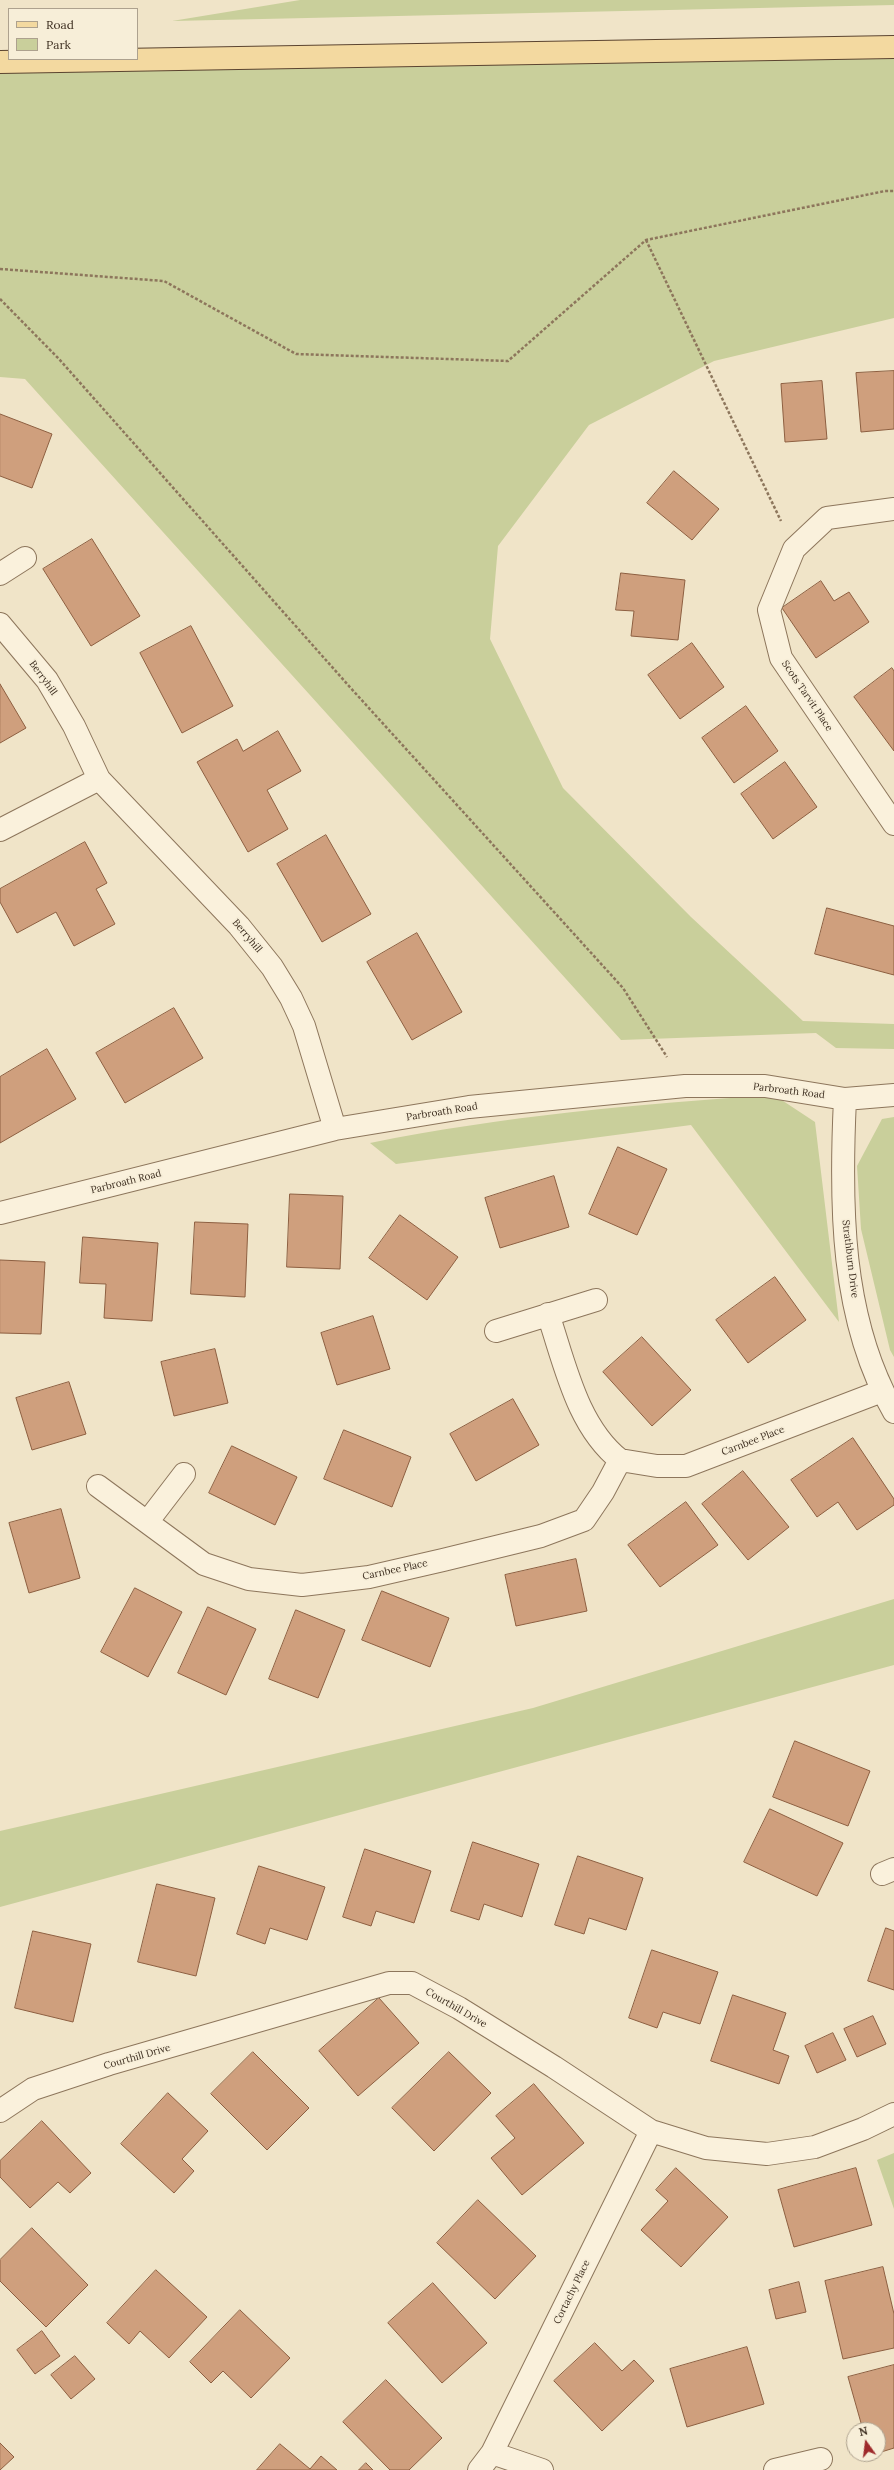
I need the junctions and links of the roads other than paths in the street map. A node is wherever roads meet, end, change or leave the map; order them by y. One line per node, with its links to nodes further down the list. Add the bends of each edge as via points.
1 (894, 47): 3 (main road)
2 (119, 60): 4 (main road)
3 (138, 60)
4 (0, 62)
5 (894, 509): 10 (street, Scots Tarvit Place, via 827,518 794,549 769,610 781,658)
6 (25, 558): 7 (street)
7 (0, 574)
8 (0, 624): 9 (street, Berryhill, via 47,680 74,726)
9 (99, 779): 11 (street); 14 (street, Berryhill, via 239,926 272,967 304,1026)
10 (894, 824)
11 (0, 830)
12 (894, 1095): 13 (street, Parbroath Road)
13 (845, 1099): 14 (street, Parbroath Road, via 765,1086 685,1086 469,1107); 19 (street, Strathburn Drive, via 841,1171 848,1260 857,1316)
14 (335, 1129): 15 (street, Parbroath Road)
15 (0, 1213)
16 (596, 1300): 17 (street)
17 (548, 1314): 18 (street); 21 (street, Carnbee Place, via 585,1416 604,1447)
18 (496, 1331)
19 (882, 1391): 20 (street, Strathburn Drive); 21 (street, Carnbee Place, via 686,1466 657,1466)
20 (894, 1412)
21 (620, 1460): 24 (street, Carnbee Place, via 584,1520 541,1536 362,1578 302,1586 249,1579 204,1564)
22 (184, 1474): 24 (street)
23 (98, 1486): 24 (street, Carnbee Place)
24 (148, 1521)
25 (0, 2111): 27 (street, Courthill Drive, via 33,2089 109,2064 389,1983 412,1983 459,2008 554,2066)
26 (894, 2114): 27 (street, Courthill Drive, via 815,2147 767,2154 706,2148)
27 (651, 2131): 29 (street, Cortachy Place)
28 (821, 2459): 31 (street)
29 (486, 2462): 30 (street, Cortachy Place)
30 (542, 2470)
31 (775, 2470)

